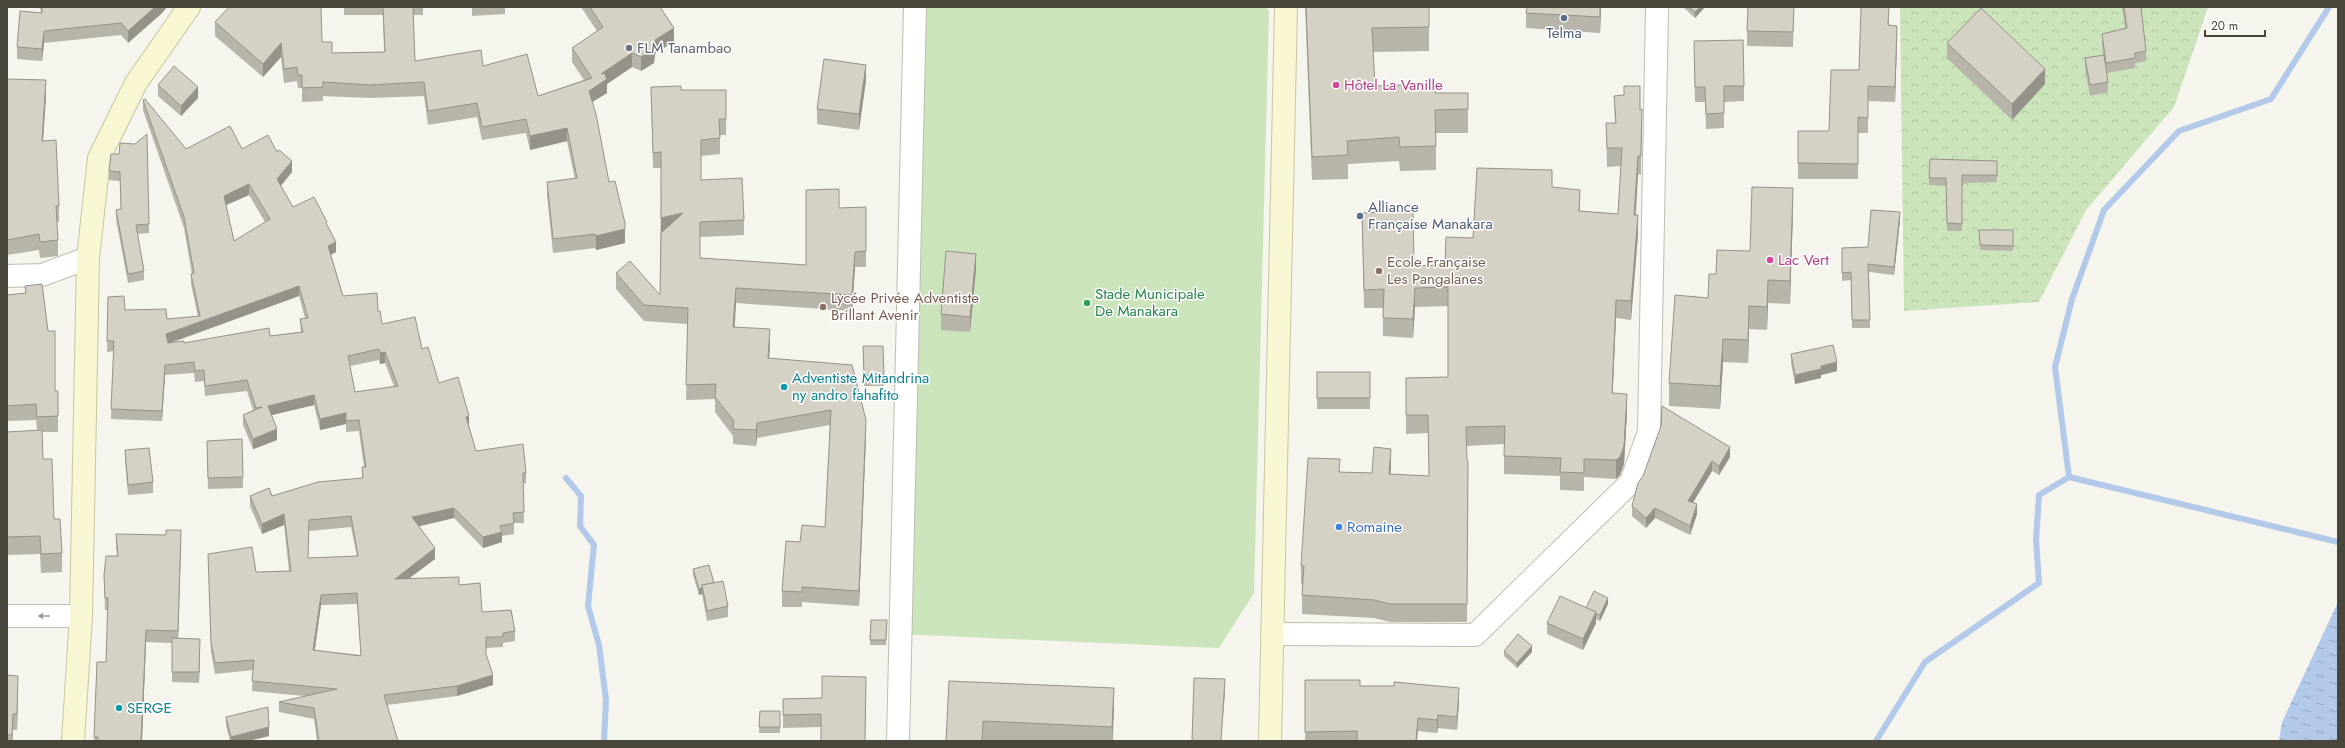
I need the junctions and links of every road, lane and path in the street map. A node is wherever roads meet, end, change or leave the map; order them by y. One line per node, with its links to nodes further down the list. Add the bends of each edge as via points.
1 (188, 7): 5 (street, via 136,83 99,158)
2 (915, 7): 11 (street)
3 (1286, 7): 9 (street)
4 (1657, 7): 9 (street, via 1649,432 1632,482 1475,635)
5 (88, 258): 6 (street, via 42,275); 8 (street)
6 (7, 276)
7 (7, 616): 8 (street, one-way to 7)
8 (81, 616): 10 (street)
9 (1272, 634): 12 (street)
10 (73, 741)
11 (898, 741)
12 (1270, 741)

